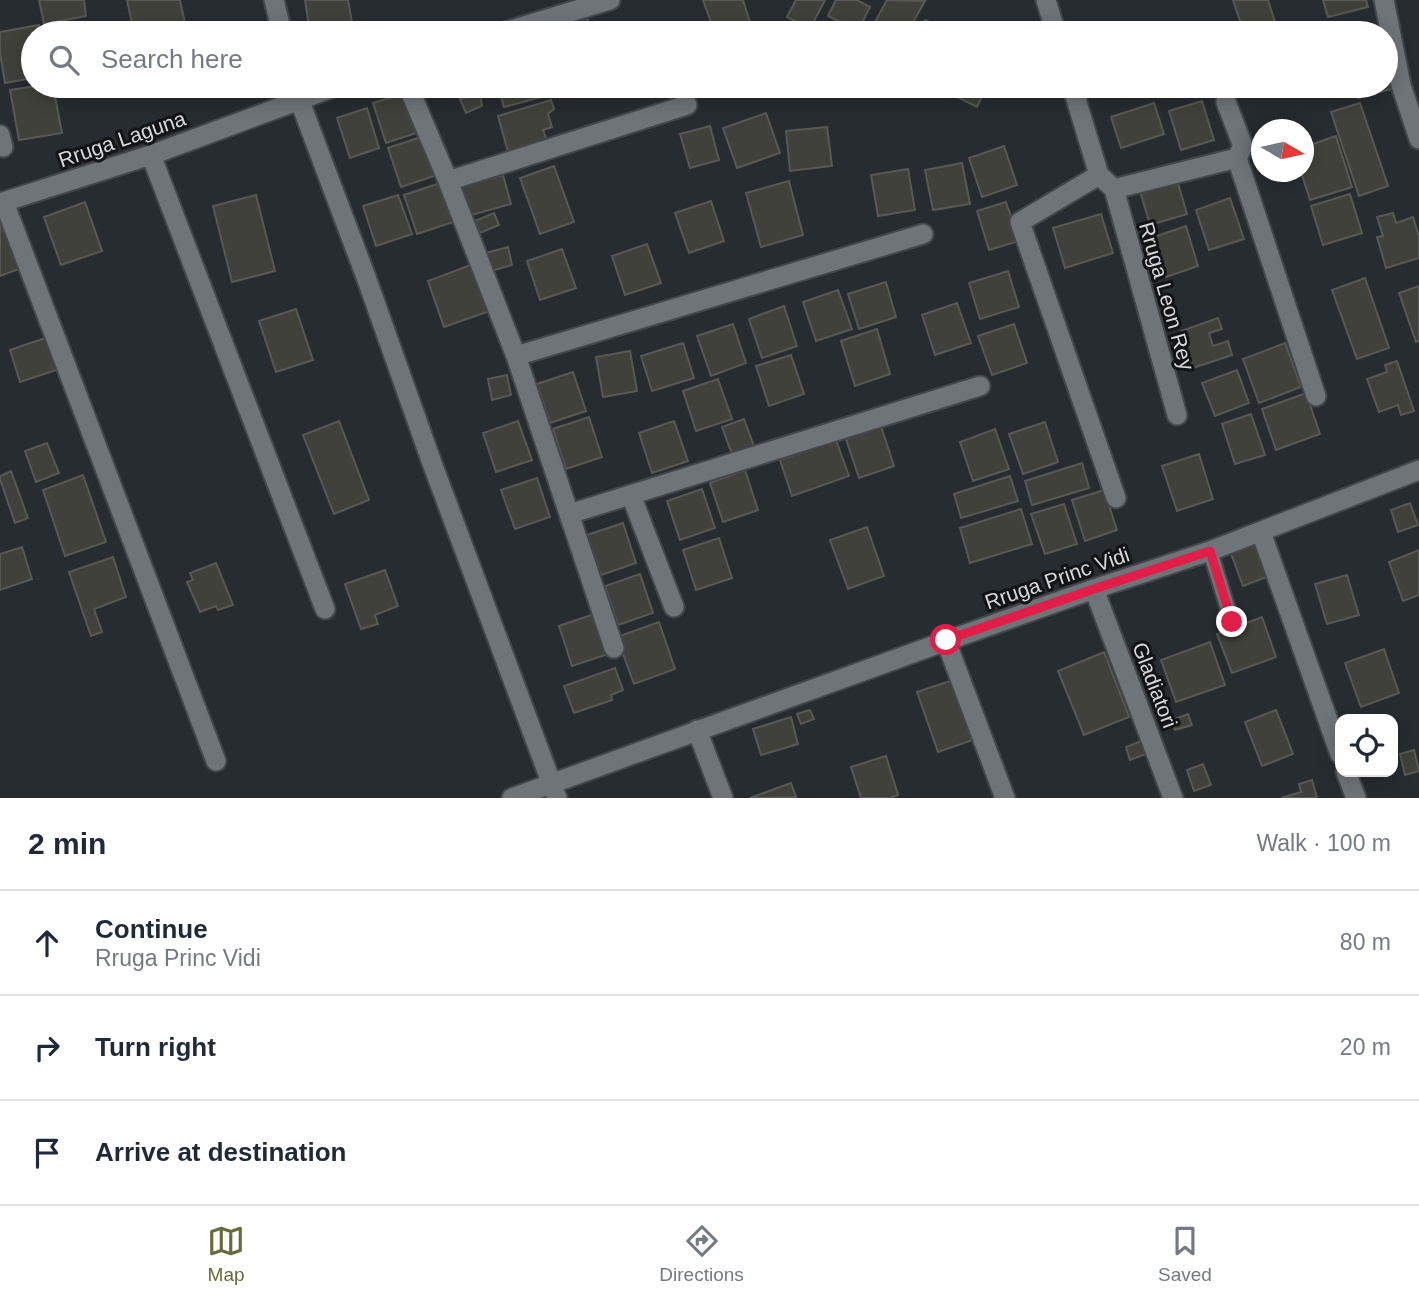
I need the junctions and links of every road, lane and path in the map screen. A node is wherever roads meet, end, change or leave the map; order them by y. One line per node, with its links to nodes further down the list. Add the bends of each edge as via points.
1 (274, 0): 5 (street)
2 (610, 0): 6 (street)
3 (1046, 0): 7 (street)
4 (1384, 0): 8 (street)
5 (279, 21)
6 (541, 21)
7 (1052, 21)
8 (1388, 21)
9 (1398, 70): 16 (street)
10 (283, 98): 17 (street, Rruga Laguna)
11 (299, 98): 44 (street)
12 (413, 98): 20 (street)
13 (1076, 98): 19 (street)
14 (1226, 102): 18 (street, via 1243,146)
15 (687, 105): 20 (street)
16 (1419, 139)
17 (151, 155): 22 (street, Rruga Laguna); 36 (street)
18 (1237, 158): 21 (street); 26 (street)
19 (1098, 175): 21 (street); 30 (street, via 1020,222)
20 (449, 181): 24 (street)
21 (1114, 189): 27 (street, Rruga Leon Rey)
22 (2, 203): 42 (street)
23 (923, 234): 24 (street)
24 (516, 356): 31 (street)
25 (979, 386): 29 (street)
26 (1316, 396)
27 (1177, 415)
28 (1418, 475): 32 (street, Rruga Princ Vidi)
29 (631, 495): 31 (street); 35 (street)
30 (1116, 498)
31 (569, 513): 39 (street)
32 (1261, 532): 33 (street, Rruga Princ Vidi); 41 (street)
33 (1210, 551): 34 (street, Rruga Princ Vidi); 37 (lane)
34 (1094, 589): 38 (street, Rruga Princ Vidi); 48 (street, Gladiatori)
35 (674, 607)
36 (325, 609)
37 (1232, 622)
38 (946, 640): 40 (street, Rruga Princ Vidi); 47 (street)
39 (614, 648)
40 (697, 730): 44 (street, Rruga Princ Vidi); 46 (street)
41 (1335, 740)
42 (216, 761)
43 (1348, 777): 49 (street)
44 (555, 791): 45 (street, Rruga Princ Vidi)
45 (512, 798)
46 (723, 798)
47 (1005, 798)
48 (1173, 798)
49 (1356, 798)

